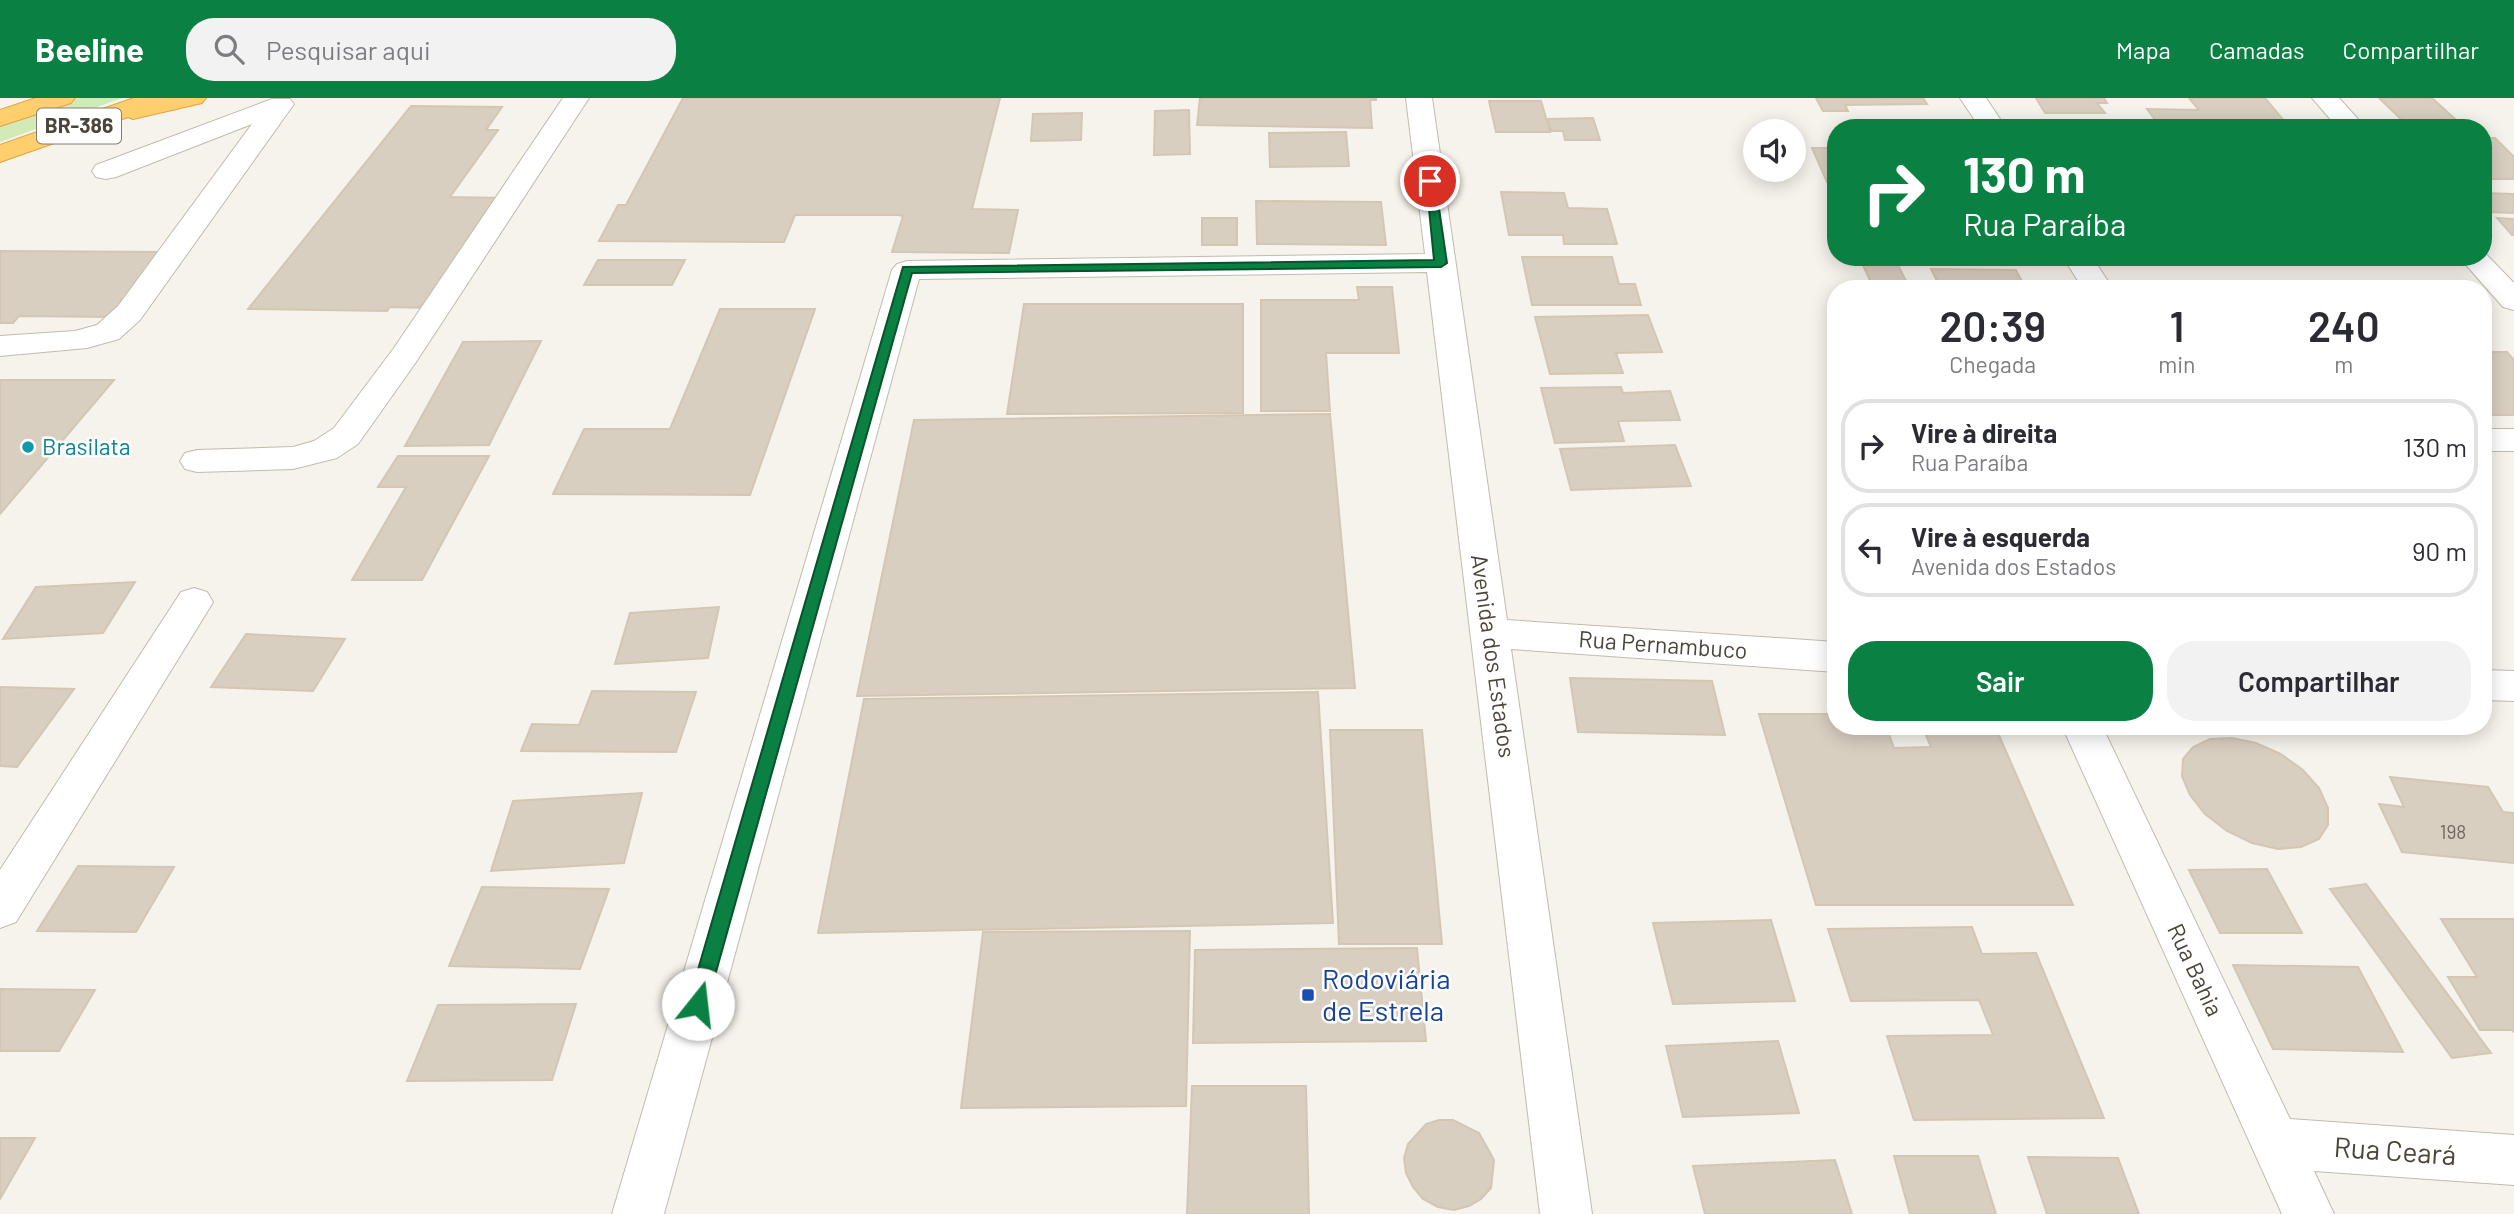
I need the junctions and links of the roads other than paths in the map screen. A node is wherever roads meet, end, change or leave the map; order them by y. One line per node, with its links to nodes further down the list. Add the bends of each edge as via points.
1 (62, 98): 10 (highway, BR-386)
2 (158, 98): 9 (highway, BR-386)
3 (193, 98): 9 (highway)
4 (576, 98): 21 (street, via 346,436 325,450 293,458)
5 (1419, 98): 15 (street, Avenida dos Estados)
6 (1973, 98): 11 (street)
7 (2325, 98): 12 (street)
8 (288, 102): 14 (street); 18 (street, via 129,313 108,332 76,341)
9 (104, 117): 13 (highway, BR-386)
10 (0, 118)
11 (1987, 119)
12 (2345, 119)
13 (0, 153)
14 (106, 171)
15 (1441, 263): 23 (street, Avenida dos Estados); 31 (street, via 907,270)
16 (2481, 266): 17 (street)
17 (2514, 301)
18 (0, 346)
19 (2492, 439): 20 (street)
20 (2514, 440)
21 (197, 461)
22 (194, 601): 28 (street)
23 (1490, 633): 24 (street, Rua Pernambuco); 32 (street, Avenida dos Estados)
24 (1827, 656)
25 (2492, 685): 26 (street)
26 (2514, 686)
27 (2086, 735): 29 (street, Rua Bahia)
28 (0, 908)
29 (2275, 1143): 30 (street, Rua Ceará); 33 (street, Rua Bahia)
30 (2514, 1160)
31 (638, 1214)
32 (1566, 1214)
33 (2308, 1214)

